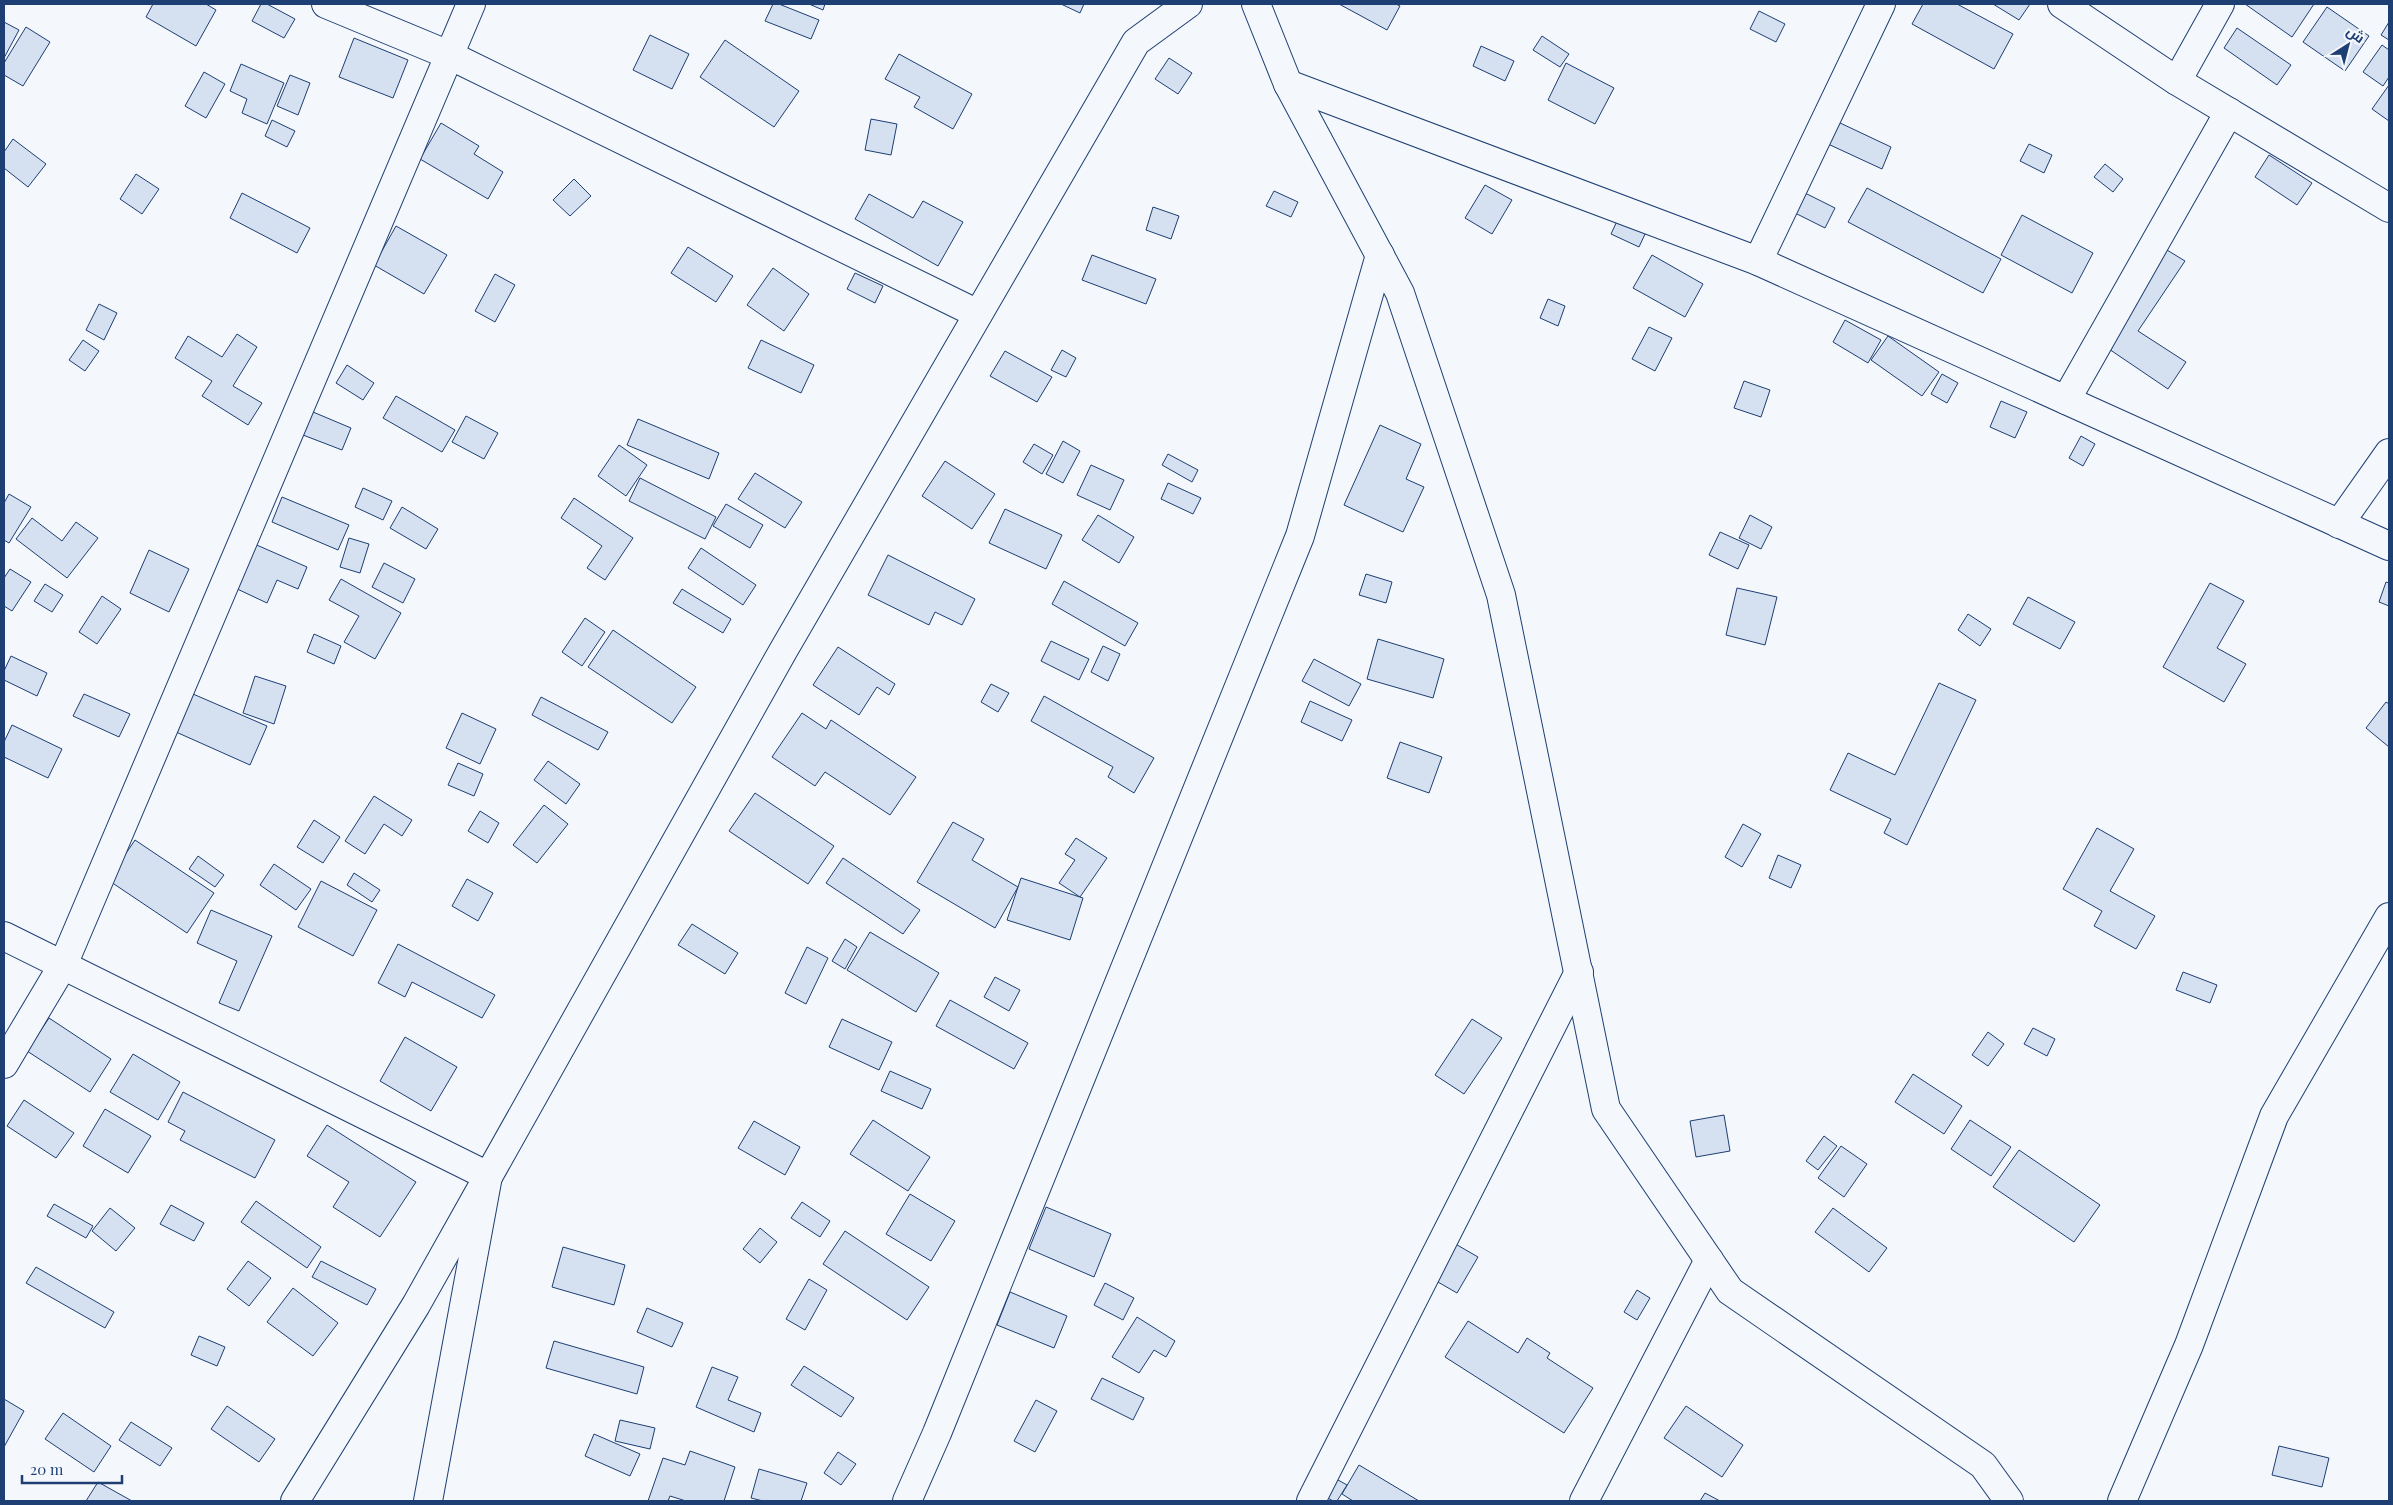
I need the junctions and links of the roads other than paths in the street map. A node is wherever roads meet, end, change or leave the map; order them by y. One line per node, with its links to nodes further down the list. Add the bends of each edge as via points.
1 (326, 4): 8 (street)
2 (471, 4): 8 (street)
3 (1188, 4): 15 (street, via 1136,42)
4 (1256, 4): 10 (street)
5 (1881, 4): 14 (street)
6 (2062, 4): 9 (street)
7 (2220, 4): 9 (street)
8 (449, 55): 15 (street); 22 (street)
9 (2177, 81): 11 (street)
10 (1288, 84): 13 (street); 14 (street)
11 (2229, 112): 12 (street); 16 (street)
12 (2389, 208)
13 (1380, 255): 23 (street, via 1400,293 1501,595); 29 (street, via 1300,536)
14 (1758, 261): 16 (street)
15 (978, 314): 25 (street, via 783,651)
16 (2066, 400): 18 (street)
17 (2389, 453): 18 (street)
18 (2340, 524): 19 (street)
19 (2389, 546)
20 (2389, 916): 33 (street, via 2274,1116 2189,1345)
21 (4, 936): 22 (street)
22 (63, 965): 24 (street); 25 (street)
23 (1579, 972): 26 (street, via 1606,1109); 30 (street)
24 (4, 1064)
25 (488, 1176): 27 (street, via 416,1305); 28 (street)
26 (1709, 1260): 31 (street); 32 (street, via 1730,1291 1983,1465)
27 (295, 1501)
28 (428, 1501)
29 (907, 1501)
30 (1311, 1501)
31 (1584, 1501)
32 (2010, 1501)
33 (2122, 1501)

